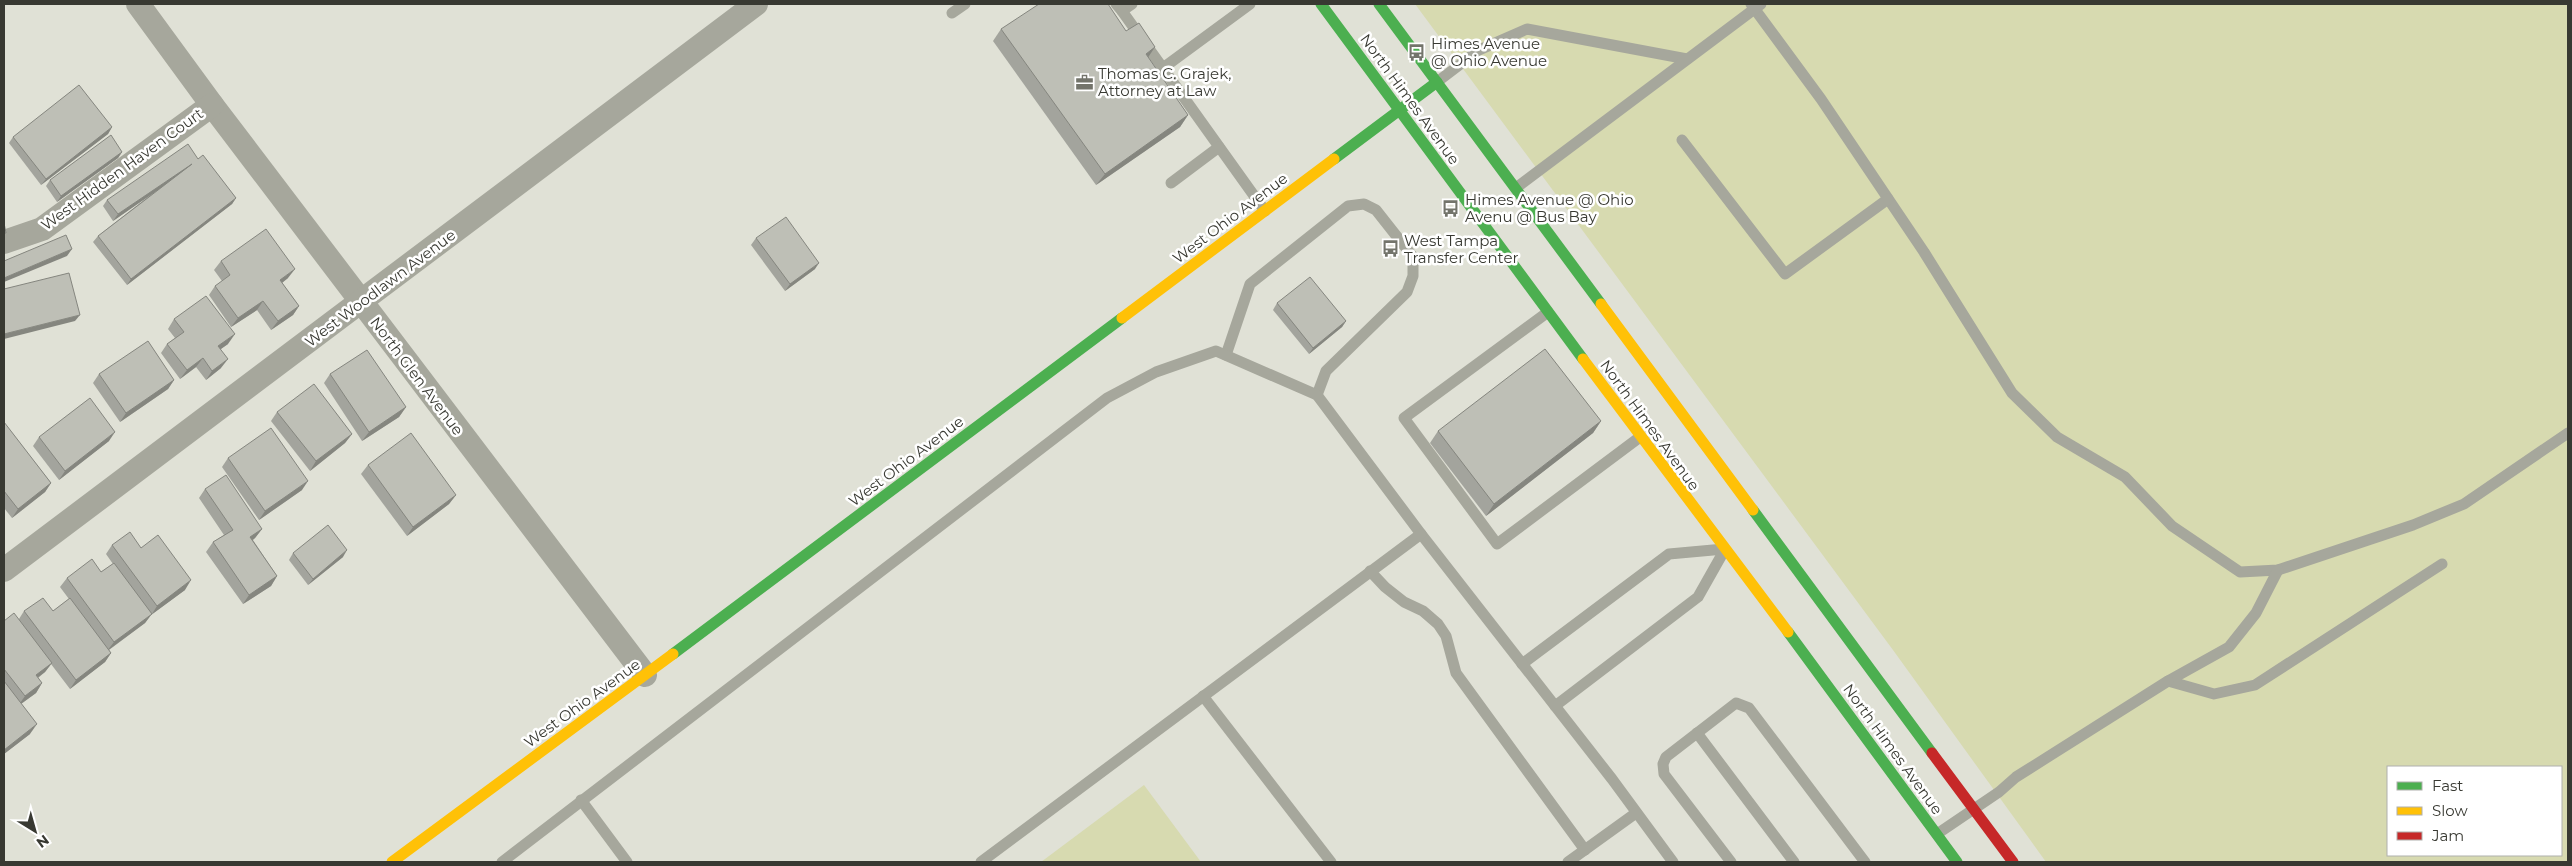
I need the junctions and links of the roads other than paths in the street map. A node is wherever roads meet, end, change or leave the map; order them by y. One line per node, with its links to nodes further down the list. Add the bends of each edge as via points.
1 (138, 4): 14 (street, North Glen Avenue)
2 (965, 4): 10 (lane)
3 (1132, 4): 8 (lane)
4 (1250, 4): 12 (lane)
5 (1321, 4): 15 (street, North Himes Avenue)
6 (1379, 4): 13 (street, North Himes Avenue)
7 (1755, 5): 11 (lane); 20 (lane)
8 (1119, 7): 12 (lane)
9 (741, 8): 23 (street, West Woodlawn Avenue)
10 (952, 13)
11 (1687, 59): 13 (lane, via 1527,29 1479,50); 19 (lane)
12 (1162, 68): 17 (lane)
13 (1437, 82): 15 (street, West Ohio Avenue); 19 (street, North Himes Avenue)
14 (212, 105): 22 (street, West Hidden Haven Court, via 42,229); 23 (street, North Glen Avenue)
15 (1400, 110): 21 (street, West Ohio Avenue); 24 (street, North Himes Avenue)
16 (1682, 140): 20 (lane, via 1785,274)
17 (1219, 147): 18 (lane); 21 (lane)
18 (1171, 183)
19 (1516, 188): 42 (street, North Himes Avenue, via 1756,524)
20 (1888, 199): 33 (lane, via 2012,393 2057,437 2125,477 2172,526 2240,572)
21 (1265, 211): 36 (street, West Ohio Avenue)
22 (4, 242)
23 (361, 303): 32 (street, West Woodlawn Avenue); 36 (street, North Glen Avenue)
24 (1548, 312): 28 (street, North Himes Avenue); 28 (lane, via 1404,418 1497,544)
25 (1226, 355): 26 (lane); 26 (lane, via 1250,284 1348,206 1364,204 1376,210 1413,258 1413,276 1407,292 1326,371); 41 (lane, via 1216,351 1156,372 1107,398)
26 (1317, 395): 29 (lane)
27 (2568, 432): 33 (lane, via 2464,504 2404,528)
28 (1640, 437): 30 (street, North Himes Avenue)
29 (1421, 534): 34 (lane); 35 (lane)
30 (1729, 546): 35 (lane, via 1669,554); 39 (lane, via 1698,597); 44 (street, North Himes Avenue)
31 (2442, 564): 37 (lane, via 2255,685 2214,694)
32 (4, 570)
33 (2278, 570): 37 (lane, via 2256,613 2229,647)
34 (1370, 571): 38 (lane); 45 (lane, via 1404,602 1423,611 1438,624 1446,636 1456,673)
35 (1522, 664): 39 (lane)
36 (645, 675): 46 (street, West Ohio Avenue)
37 (2168, 681): 42 (lane, via 2016,776)
38 (1203, 696): 49 (lane); 50 (lane)
39 (1555, 706): 43 (lane)
40 (1697, 734): 53 (lane, via 1666,757 1664,774); 54 (lane); 55 (lane, via 1736,703 1749,708)
41 (581, 800): 47 (lane); 48 (lane)
42 (1974, 809): 44 (lane); 57 (street, North Himes Avenue)
43 (1636, 813): 45 (lane); 52 (lane)
44 (1937, 834): 56 (street, North Himes Avenue)
45 (1585, 850): 51 (lane)
46 (392, 862)
47 (502, 862)
48 (627, 862)
49 (981, 862)
50 (1330, 862)
51 (1568, 862)
52 (1673, 862)
53 (1731, 862)
54 (1794, 862)
55 (1865, 862)
56 (1957, 862)
57 (2012, 862)

